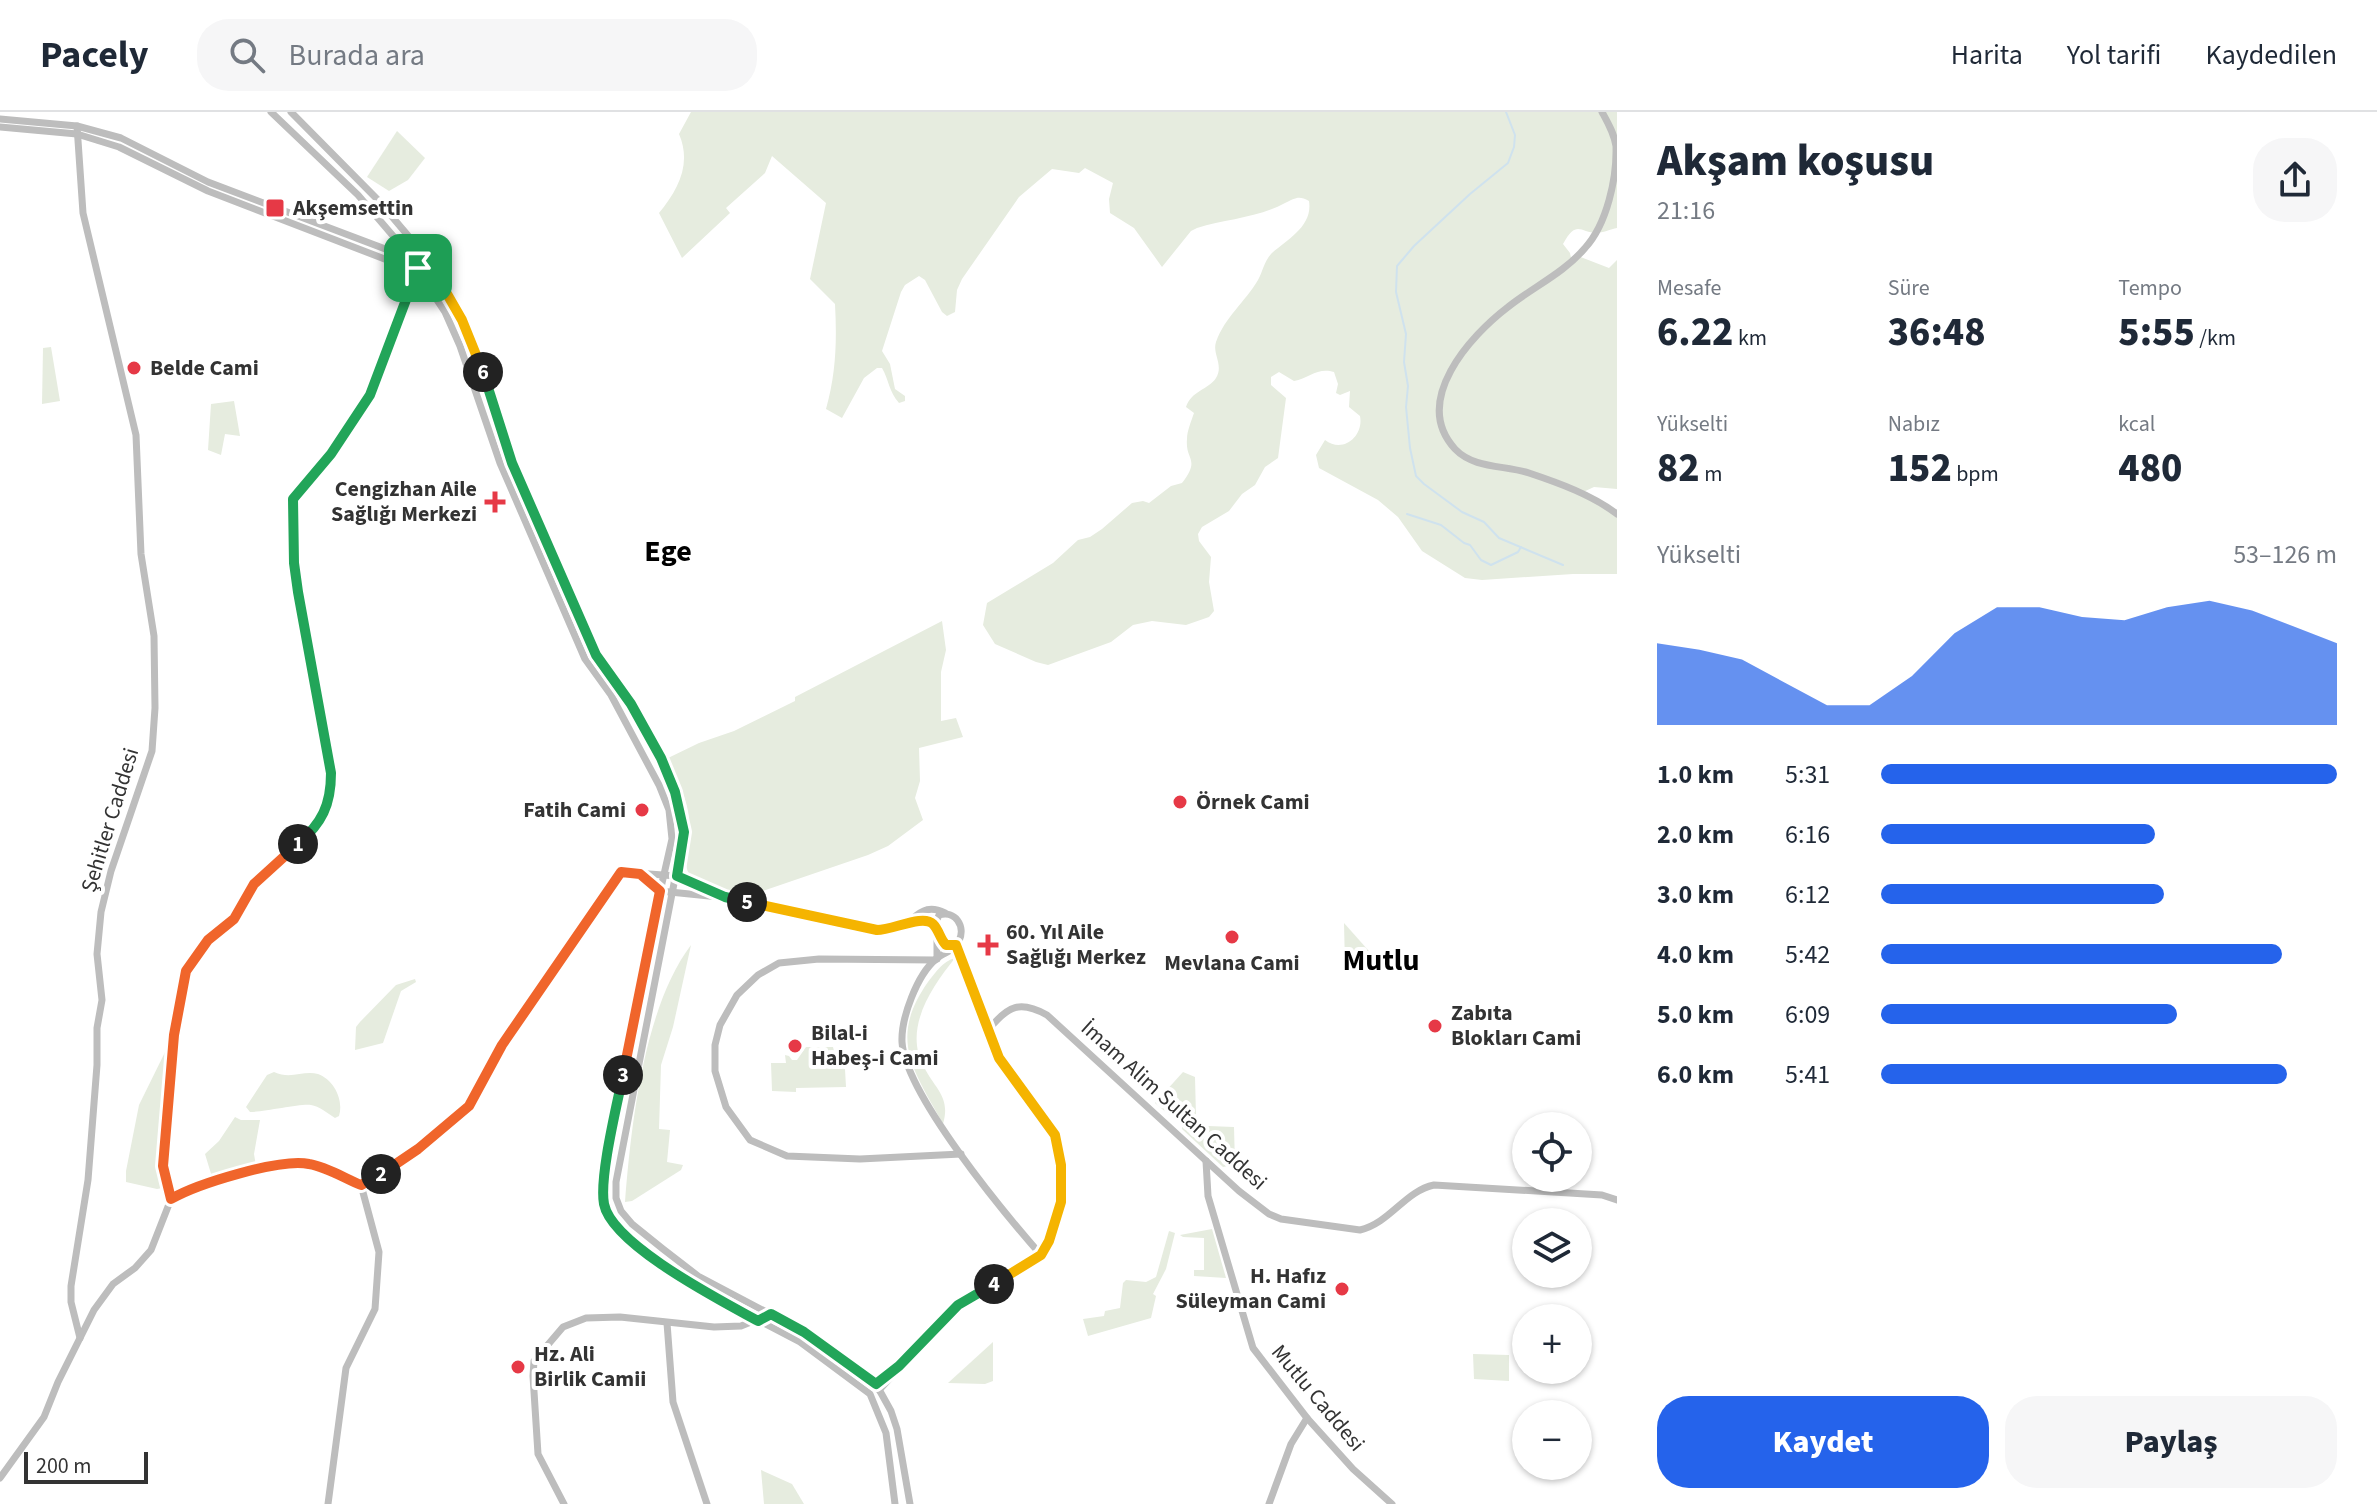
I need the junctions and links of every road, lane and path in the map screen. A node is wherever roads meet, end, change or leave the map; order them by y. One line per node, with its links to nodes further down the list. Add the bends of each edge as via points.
1 (271, 112): 8 (street, via 358,195)
2 (291, 112): 7 (street)
3 (1602, 112): 11 (street, via 1615,143 1616,168 1593,239 1484,327 1449,376 1439,403 1447,436 1464,456 1530,473)
4 (0, 119): 6 (street)
5 (0, 127): 6 (street)
6 (77, 130): 8 (street, via 121,138 238,194 388,250); 10 (street, via 208,191); 33 (street, Şehitler Caddesi, via 87,235 136,435 141,554 154,636 155,708 152,751 101,912 97,1065 88,1176 71,1286)
7 (416, 245): 8 (street); 9 (street)
8 (405, 251): 10 (street)
9 (429, 262): 10 (street); 14 (street, via 462,320 512,463 591,643 631,704 675,792 684,832)
10 (418, 268): 13 (street, via 455,334 500,463 585,659 611,695 659,785 672,839); 27 (street, via 370,395 293,499 294,563 331,797 314,830 254,884 234,919 208,940 186,971 174,1035 163,1166)
11 (1617, 514)
12 (640, 874): 13 (street); 15 (street); 26 (street, via 621,872 502,1045 469,1106 418,1149)
13 (664, 874): 14 (street); 15 (street)
14 (677, 876): 16 (street); 17 (street)
15 (660, 891): 16 (street); 31 (street, via 604,1203 613,1224 691,1285)
16 (672, 894): 17 (street); 30 (street, via 616,1198 632,1224 698,1276)
17 (725, 897): 19 (street, via 877,930)
18 (945, 913): 19 (street, via 924,910); 20 (street, via 937,919); 21 (street, via 960,923)
19 (907, 924): 20 (street, via 925,919)
20 (937, 931): 21 (street, via 946,945); 22 (street)
21 (956, 945): 22 (street); 23 (street)
22 (936, 960): 24 (street, via 911,1002 902,1041 916,1088); 24 (street, via 779,963 737,995 720,1025 715,1071 726,1107 744,1133 787,1156)
23 (990, 1028): 25 (street, İmam Alim Sultan Caddesi, via 1011,1008 1047,1015); 29 (street, via 999,1058 1055,1135 1059,1152 1061,1202)
24 (961, 1154): 29 (street)
25 (1206, 1161): 28 (street, İmam Alim Sultan Caddesi, via 1269,1214 1350,1230 1370,1228 1418,1189 1434,1185); 35 (street, Mutlu Caddesi, via 1208,1196 1253,1348)
26 (361, 1185): 27 (street, via 306,1163 279,1164); 40 (street, via 379,1252 375,1309 346,1368)
27 (171, 1199): 33 (street, via 151,1250 113,1284)
28 (1617, 1200)
29 (1041, 1255): 34 (street, via 958,1305)
30 (771, 1314): 31 (street); 34 (street)
31 (758, 1321): 32 (street, via 714,1327); 43 (street, via 800,1342 870,1394 886,1433)
32 (667, 1323): 41 (street, via 586,1318 563,1327 534,1361 538,1454); 42 (street, via 673,1402)
33 (80, 1338): 36 (street, via 44,1417)
34 (878, 1387): 44 (street, via 897,1429)
35 (1307, 1418): 39 (street, Mutlu Caddesi); 45 (street, via 1291,1444)
36 (20, 1451): 37 (street); 38 (street)
37 (0, 1469)
38 (0, 1478)
39 (1381, 1500): 46 (street, Mutlu Caddesi)
40 (328, 1504)
41 (564, 1504)
42 (707, 1504)
43 (895, 1504)
44 (910, 1504)
45 (1269, 1504)
46 (1392, 1504)

